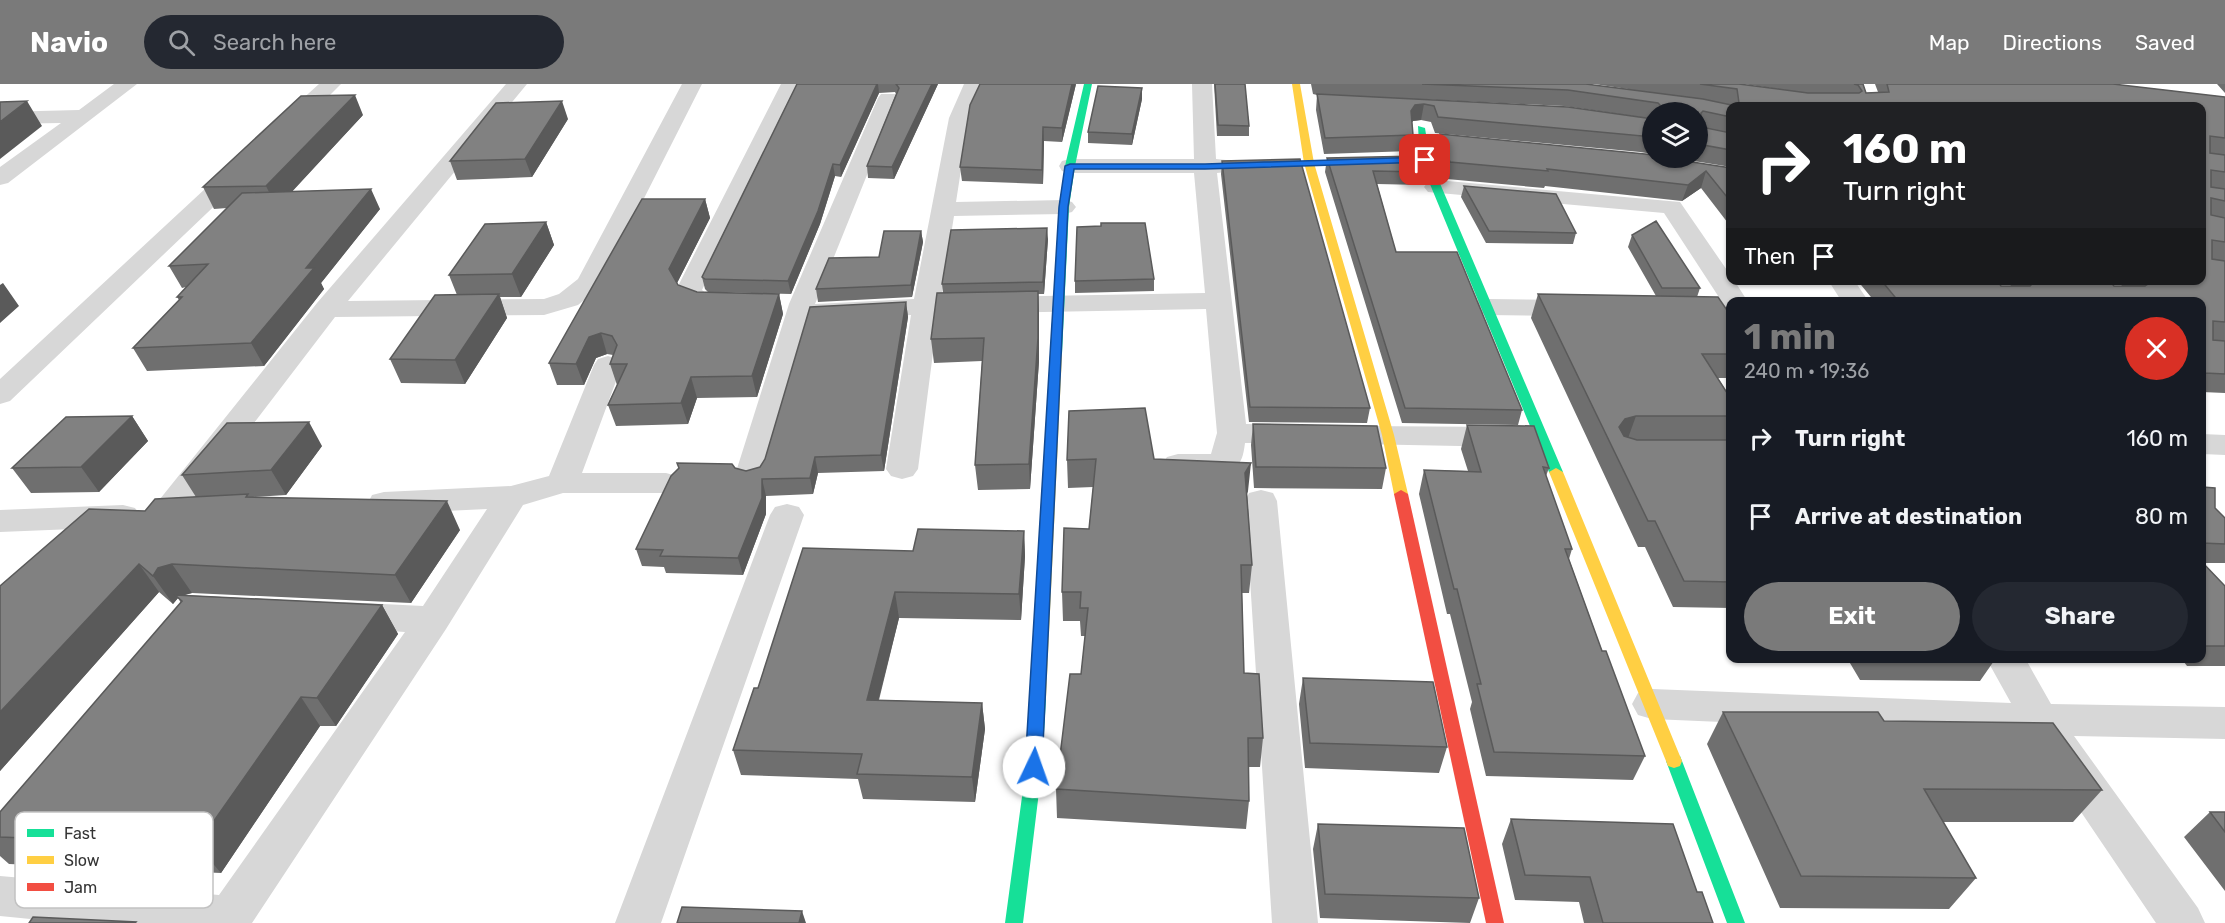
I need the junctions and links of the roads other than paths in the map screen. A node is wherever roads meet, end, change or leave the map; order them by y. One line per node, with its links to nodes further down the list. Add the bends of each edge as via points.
1 (127, 84): 12 (street)
2 (331, 84): 39 (street)
3 (517, 84): 36 (street)
4 (692, 84): 36 (street, via 589,283 576,297 544,307)
5 (791, 84): 33 (street, via 690,290 702,302)
6 (974, 84): 29 (street, via 959,118)
7 (1088, 84): 23 (street)
8 (1202, 84): 24 (street)
9 (1297, 93): 11 (street); 20 (street)
10 (888, 98): 33 (street)
11 (1321, 103)
12 (84, 116): 13 (street); 21 (street, via 29,156)
13 (59, 117): 14 (street); 21 (street)
14 (0, 118)
15 (1423, 143): 16 (street); 17 (street); 26 (street)
16 (1447, 143)
17 (1401, 160)
18 (1332, 162): 20 (street)
19 (1286, 163): 20 (street)
20 (1309, 163): 41 (street)
21 (1, 164)
22 (1251, 165): 24 (street)
23 (1070, 166): 24 (street); 27 (street)
24 (1205, 166): 31 (street)
25 (1653, 180): 28 (street)
26 (1436, 187): 28 (street); 35 (street)
27 (1064, 207): 29 (street); 32 (street)
28 (1672, 207): 30 (street)
29 (942, 209): 34 (street)
30 (1732, 297)
31 (1218, 301): 32 (street); 40 (street)
32 (1059, 303): 34 (street); 70 (street, via 1034,767)
33 (784, 306): 34 (street); 47 (street)
34 (926, 306): 46 (street)
35 (1488, 307): 37 (street); 42 (street)
36 (327, 309): 54 (street)
37 (1604, 309)
38 (608, 365): 48 (street)
39 (0, 395)
40 (1232, 434): 41 (street); 45 (street, via 1226,459 1216,466)
41 (1388, 435): 42 (street); 72 (street)
42 (1542, 438): 62 (street)
43 (2206, 444): 44 (street)
44 (2225, 445)
45 (1178, 464)
46 (902, 469)
47 (751, 475)
48 (562, 483): 49 (street); 50 (street)
49 (666, 483)
50 (512, 497): 52 (street); 60 (street)
51 (1261, 501): 71 (street)
52 (357, 504)
53 (204, 511): 54 (street)
54 (168, 512): 56 (street)
55 (787, 515): 69 (street)
56 (106, 518): 57 (street); 58 (street)
57 (0, 521)
58 (71, 549)
59 (306, 614): 60 (street)
60 (433, 620): 68 (street)
61 (2008, 663): 63 (street)
62 (1652, 704): 63 (street); 73 (street)
63 (2040, 720): 64 (street); 74 (street)
64 (2225, 723)
65 (0, 896): 66 (street)
66 (15, 898)
67 (114, 908): 68 (street)
68 (228, 920)
69 (638, 923)
70 (1014, 923)
71 (1295, 923)
72 (1496, 923)
73 (1736, 923)
74 (2182, 923)

